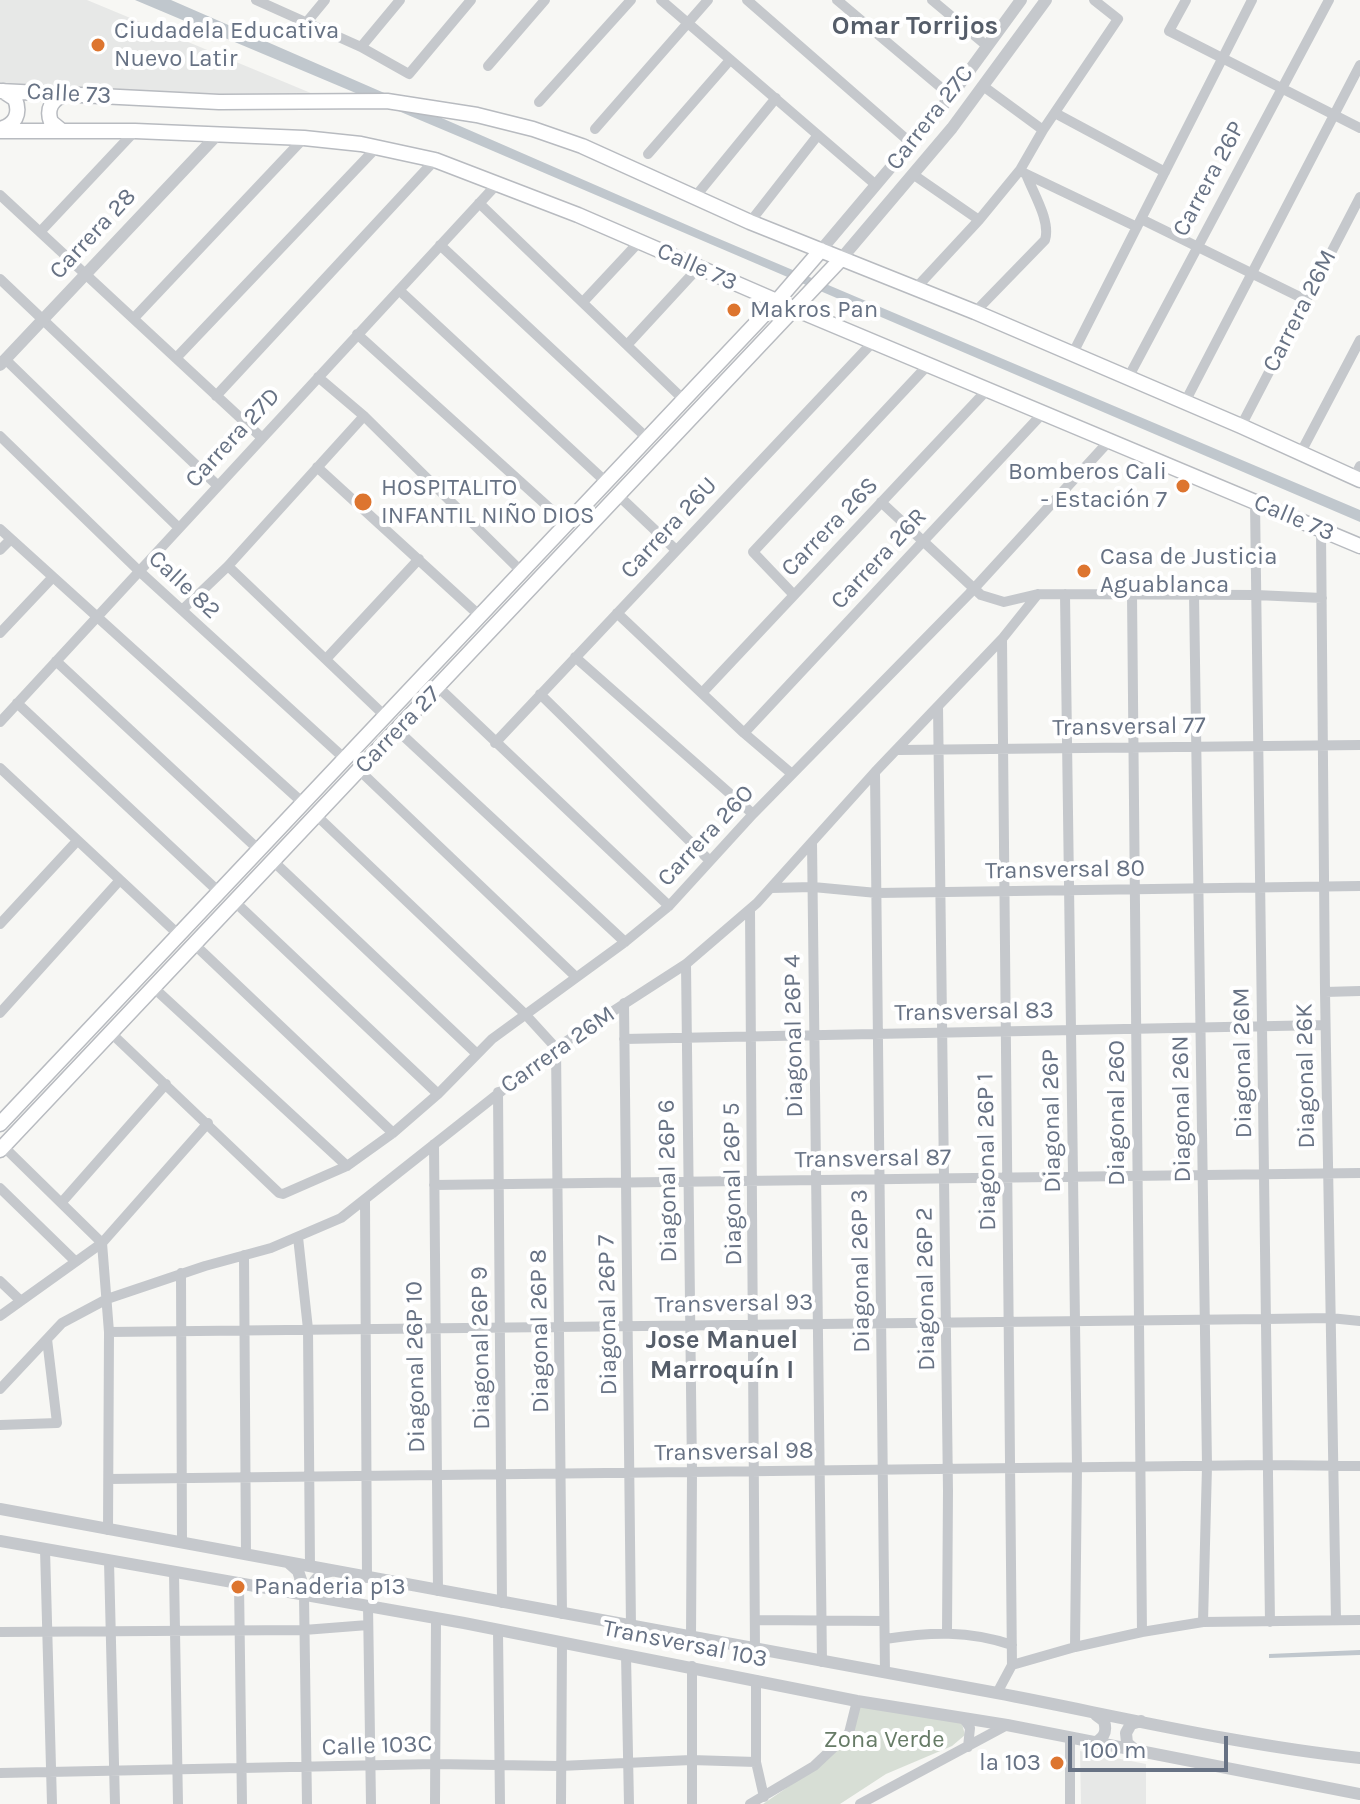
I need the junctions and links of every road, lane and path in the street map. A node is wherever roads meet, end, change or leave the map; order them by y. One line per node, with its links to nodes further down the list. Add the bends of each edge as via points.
1 (256, 0): 18 (street)
2 (325, 0): 18 (street)
3 (400, 0): 21 (street)
4 (471, 0): 21 (street, via 409,74)
5 (545, 0): 25 (street)
6 (631, 0): 32 (street)
7 (661, 0): 19 (street)
8 (708, 0): 19 (street)
9 (747, 0): 44 (street)
10 (837, 0): 30 (street)
11 (932, 0): 20 (street)
12 (1021, 0): 20 (street, Carrera 27C)
13 (1046, 0): 26 (street, Carrera 27C)
14 (1094, 0): 33 (street, via 1118,19)
15 (1186, 0): 22 (street, via 1169,31)
16 (1252, 0): 22 (street)
17 (1329, 0): 27 (street, Carrera 26P)
18 (306, 23): 21 (street)
19 (687, 23): 23 (street); 36 (street)
20 (987, 46): 30 (street, Carrera 27C)
21 (361, 47)
22 (1223, 58): 27 (street); 49 (street)
23 (730, 60): 31 (street); 46 (street)
24 (1360, 65): 34 (street)
25 (488, 66)
26 (983, 86): 38 (street); 50 (street, Carrera 27C)
27 (1281, 87): 34 (street); 63 (street, Carrera 26P)
28 (1, 91): 29 (main road, Calle 73); 37 (main road, via 15,99 18,109 13,123)
29 (67, 95): 39 (main road, via 50,108 51,122); 54 (main road, Calle 73, via 219,102 387,101 457,111 551,134)
30 (951, 96): 44 (street, Carrera 27C)
31 (776, 98): 42 (street); 54 (street)
32 (539, 102)
33 (1055, 113): 38 (street); 49 (street)
34 (1334, 114): 35 (street); 67 (street)
35 (1360, 128)
36 (595, 129)
37 (0, 130): 39 (main road, Calle 73)
38 (1043, 130): 48 (street)
39 (62, 131): 40 (main road, Calle 73)
40 (135, 131): 41 (main road, Calle 73); 60 (street)
41 (218, 134): 43 (main road, Calle 73); 68 (street, Carrera 28)
42 (818, 135): 52 (street); 58 (street)
43 (304, 138): 45 (main road, Calle 73); 77 (street)
44 (912, 144): 52 (street, Carrera 27C)
45 (377, 147): 47 (main road, Calle 73); 84 (street)
46 (648, 154)
47 (435, 160): 51 (main road, Calle 73); 90 (street)
48 (1023, 172): 57 (street); 59 (street); 76 (street, via 1047,233 1045,240)
49 (1165, 172): 59 (street)
50 (914, 175): 57 (street); 65 (street, Carrera 27C)
51 (498, 183): 56 (street, Carrera 27D); 61 (main road, Calle 73)
52 (876, 185): 64 (street, Carrera 27C)
53 (0, 195): 60 (street)
54 (695, 197): 58 (main road, Calle 73)
55 (1360, 197): 72 (street, Carrera 26M)
56 (479, 203): 62 (street, Carrera 27D); 74 (street)
57 (979, 220): 70 (street)
58 (750, 222): 64 (main road, Calle 73)
59 (1139, 223): 63 (street); 83 (street)
60 (40, 232): 68 (street)
61 (639, 242): 66 (main road, Calle 73); 74 (street)
62 (440, 245): 71 (street, Carrera 27D); 98 (street)
63 (1197, 246): 67 (street); 88 (street, Carrera 26P)
64 (821, 250): 65 (main road, Calle 73); 73 (main road)
65 (841, 259): 70 (main road, Calle 73); 75 (main road)
66 (698, 268): 73 (main road, Calle 73); 82 (street)
67 (1252, 272): 72 (street); 92 (street)
68 (85, 275): 77 (street); 78 (street, Carrera 28)
69 (0, 279): 78 (street)
70 (915, 289): 76 (main road, Calle 73)
71 (399, 290): 79 (street, Carrera 27D); 103 (street)
72 (1306, 300): 95 (street, Carrera 26M)
73 (777, 301): 75 (main road, Calle 73); 91 (main road, Carrera 27)
74 (583, 302): 82 (street)
75 (795, 309): 81 (main road, Calle 73); 105 (main road, Carrera 27)
76 (975, 312): 83 (main road, Calle 73)
77 (134, 318): 84 (street)
78 (43, 319): 85 (street, Carrera 28); 104 (street)
79 (357, 334): 87 (street, Carrera 27D); 108 (street)
80 (1360, 340): 100 (street)
81 (873, 342): 86 (main road, Calle 73); 116 (street, Carrera 26U)
82 (627, 345): 91 (street)
83 (1072, 355): 88 (main road, Calle 73)
84 (177, 357): 90 (street)
85 (3, 362): 109 (street)
86 (928, 365): 89 (main road, Calle 73); 123 (street, via 753,552)
87 (318, 377): 94 (street); 97 (street, Carrera 27D)
88 (1128, 378): 92 (main road, Calle 73)
89 (987, 390): 93 (main road, Calle 73); 106 (street, Carrera 26S)
90 (216, 396): 97 (street)
91 (684, 400): 98 (main road, Carrera 27)
92 (1185, 402): 95 (main road, Calle 73)
93 (1043, 413): 99 (main road, Calle 73); 113 (street, Carrera 26R)
94 (364, 416): 101 (street); 120 (street)
95 (1241, 426): 100 (main road, Calle 73)
96 (0, 436): 119 (street, Calle 82)
97 (261, 437): 104 (street, Carrera 27D)
98 (647, 438): 103 (main road, Carrera 27)
99 (1110, 440): 107 (main road, Calle 73); 122 (street, Carrera 26O)
100 (1300, 454): 102 (main road, Calle 73)
101 (317, 467): 117 (street); 118 (street)
102 (1358, 475)
103 (606, 482): 108 (main road, Carrera 27)
104 (217, 485): 109 (street, Carrera 27D)
105 (619, 496): 116 (street); 139 (main road, Carrera 27)
106 (881, 502): 113 (street); 123 (street, Carrera 26S)
107 (1255, 502): 111 (main road, Calle 73); 128 (street, Diagonal 26M)
108 (566, 523): 120 (main road, Carrera 27)
109 (178, 527): 119 (street, Carrera 27D)
110 (0, 529): 112 (street)
111 (1321, 531): 114 (main road, Calle 73); 129 (street, Diagonal 26K)
112 (11, 539): 115 (street); 121 (street)
113 (922, 542): 122 (street); 147 (street, Carrera 26R)
114 (1360, 546)
115 (0, 550)
116 (676, 550): 131 (street, Carrera 26U)
117 (419, 559): 133 (street); 137 (street)
118 (228, 566): 130 (street); 137 (street)
119 (138, 570): 130 (street, Calle 82); 132 (street, Carrera 27D)
120 (522, 572): 133 (main road, Carrera 27)
121 (52, 578): 132 (street); 134 (street)
122 (973, 589): 124 (street, via 1004,602); 162 (street, Carrera 26O)
123 (793, 594): 140 (street, Carrera 26S)
124 (1038, 594): 125 (street); 135 (street, Carrera 26M)
125 (1065, 594): 126 (street); 155 (street, Diagonal 26P)
126 (1132, 594): 127 (street); 152 (street, Diagonal 26O)
127 (1194, 594): 128 (street); 153 (street, Diagonal 26N)
128 (1256, 595): 129 (street); 151 (street, Diagonal 26M)
129 (1322, 598): 149 (street, Diagonal 26K)
130 (182, 610): 158 (street, Calle 82)
131 (617, 613): 136 (street, Carrera 26U); 140 (street)
132 (95, 616): 138 (street, Carrera 27D); 163 (street)
133 (480, 616): 144 (main road, Carrera 27)
134 (0, 633)
135 (1002, 639): 143 (street, Carrera 26M); 154 (street, Diagonal 26P 1)
136 (575, 657): 141 (street, Carrera 26U); 164 (street)
137 (326, 659): 144 (street)
138 (56, 661): 142 (street, Carrera 27D); 168 (street)
139 (438, 687): 146 (main road, Carrera 27); 148 (street)
140 (702, 693): 147 (street)
141 (540, 694): 148 (street, Carrera 26U); 170 (street)
142 (17, 703): 145 (street, Carrera 27D); 181 (street)
143 (938, 706): 156 (street, Diagonal 26P 2); 157 (street, Carrera 26M)
144 (385, 716): 158 (main road, Carrera 27)
145 (0, 722)
146 (397, 730): 160 (main road, Carrera 27); 189 (street)
147 (744, 733): 162 (street)
148 (495, 743): 185 (street)
149 (1323, 745): 150 (street, Transversal 77); 151 (street, Transversal 77); 177 (street, Diagonal 26K)
150 (1360, 745)
151 (1258, 746): 153 (street, Transversal 77); 176 (street, Diagonal 26M)
152 (1133, 747): 153 (street, Transversal 77); 155 (street, Transversal 77); 175 (street, Diagonal 26O)
153 (1197, 747): 178 (street, Diagonal 26N)
154 (1003, 748): 155 (street, Transversal 77); 156 (street, Transversal 77); 182 (street, Diagonal 26P 1)
155 (1067, 748): 180 (street, Diagonal 26P)
156 (939, 749): 157 (street, Transversal 77); 179 (street, Diagonal 26P 2)
157 (899, 750): 161 (street, Carrera 26M)
158 (345, 759): 163 (main road, Carrera 27)
159 (0, 768): 166 (street)
160 (359, 770): 165 (main road, Carrera 27); 192 (street)
161 (875, 772): 167 (street, Carrera 26M); 183 (street, Diagonal 26P 3)
162 (792, 774): 164 (street, Carrera 26O)
163 (303, 803): 168 (main road, Carrera 27)
164 (753, 814): 170 (street, Carrera 26O)
165 (316, 815): 169 (main road, Carrera 27); 198 (street)
166 (77, 841): 171 (street); 187 (street)
167 (812, 842): 173 (street, Diagonal 26P 4); 174 (street, Carrera 26M)
168 (259, 850): 181 (main road, Carrera 27)
169 (273, 861): 184 (main road, Carrera 27); 213 (street)
170 (710, 861): 185 (street, Carrera 26O)
171 (120, 880): 188 (street); 197 (street)
172 (1360, 886): 177 (street, Transversal 80)
173 (813, 887): 174 (street, Transversal 80); 183 (street, Transversal 80); 208 (street, Diagonal 26P 4)
174 (771, 888): 186 (street, Carrera 26M)
175 (1135, 888): 178 (street, Transversal 80); 180 (street, Transversal 80); 202 (street, Diagonal 26O)
176 (1260, 888): 177 (street, Transversal 80); 178 (street, Transversal 80); 200 (street, Diagonal 26M)
177 (1324, 888): 195 (street, Diagonal 26K)
178 (1199, 889): 201 (street, Diagonal 26N)
179 (940, 891): 182 (street, Transversal 80); 183 (street, Transversal 80); 205 (street, Diagonal 26P 2)
180 (1070, 891): 182 (street, Transversal 80); 203 (street, Diagonal 26P)
181 (219, 892): 188 (main road, Carrera 27)
182 (1004, 892): 204 (street, Diagonal 26P 1)
183 (877, 893): 207 (street, Diagonal 26P 3)
184 (235, 902): 190 (main road, Carrera 27); 216 (street)
185 (669, 906): 189 (street, Carrera 26O)
186 (750, 909): 191 (street, Carrera 26M); 209 (street, Diagonal 26P 5)
187 (0, 924)
188 (179, 935): 218 (main road, Carrera 27)
189 (625, 942): 192 (street, Carrera 26O)
190 (194, 944): 193 (main road, Carrera 27); 219 (street)
191 (686, 964): 196 (street, Carrera 26M); 210 (street, Diagonal 26P 6)
192 (575, 976): 198 (street, Carrera 26O)
193 (154, 988): 206 (main road, Carrera 27); 222 (street)
194 (1360, 991): 195 (street)
195 (1325, 992): 199 (street, Diagonal 26K)
196 (624, 1003): 211 (street, Diagonal 26P 7); 212 (street, Carrera 26M)
197 (0, 1013)
198 (525, 1014): 212 (street); 213 (street, Carrera 26O)
199 (1325, 1025): 200 (street, Transversal 83); 225 (street, Diagonal 26K)
200 (1262, 1026): 201 (street, Transversal 83); 224 (street, Diagonal 26M)
201 (1201, 1027): 202 (street, Transversal 83); 226 (street, Diagonal 26N)
202 (1136, 1028): 203 (street, Transversal 83); 227 (street, Diagonal 26O)
203 (1071, 1030): 204 (street, Transversal 83); 228 (street, Diagonal 26P)
204 (1006, 1031): 205 (street, Transversal 83); 230 (street, Diagonal 26P 1)
205 (942, 1032): 207 (street, Transversal 83); 229 (street, Diagonal 26P 2)
206 (111, 1033): 214 (street); 221 (main road, Carrera 27)
207 (878, 1034): 208 (street, Transversal 83); 231 (street, Diagonal 26P 3)
208 (814, 1035): 209 (street, Transversal 83); 232 (street, Diagonal 26P 4)
209 (751, 1036): 210 (street, Transversal 83); 234 (street, Diagonal 26P 5)
210 (687, 1037): 211 (street, Transversal 83); 233 (street, Diagonal 26P 6)
211 (624, 1039): 235 (street, Diagonal 26P 7)
212 (556, 1048): 215 (street, Carrera 26M); 236 (street, Diagonal 26P 8)
213 (477, 1054): 216 (street, Carrera 26O)
214 (166, 1084): 217 (street); 241 (street)
215 (498, 1092): 220 (street, Carrera 26M); 237 (street, Diagonal 26P 9)
216 (438, 1094): 219 (street, Carrera 26O)
217 (208, 1123): 222 (street, Carrera 26O, via 279,1193); 243 (street)
218 (0, 1124)
219 (393, 1133): 222 (street, Carrera 26O)
220 (434, 1144): 238 (street, Diagonal 26P 10); 240 (street, Carrera 26M)
221 (2, 1148): 241 (street)
222 (347, 1166)
223 (1360, 1173): 225 (street, Transversal 87)
224 (1264, 1174): 225 (street, Transversal 87); 226 (street, Transversal 87); 252 (street, Diagonal 26M)
225 (1328, 1174): 251 (street, Diagonal 26K)
226 (1203, 1175): 227 (street, Transversal 87); 254 (street, Diagonal 26N)
227 (1137, 1176): 228 (street, Transversal 87); 253 (street, Diagonal 26O)
228 (1073, 1177): 230 (street, Transversal 87); 255 (street, Diagonal 26P)
229 (944, 1178): 230 (street, Transversal 87); 231 (street, Transversal 87); 257 (street, Diagonal 26P 2)
230 (1007, 1178): 258 (street, Diagonal 26P 1)
231 (880, 1179): 232 (street, Transversal 87); 260 (street, Diagonal 26P 3)
232 (816, 1180): 234 (street, Transversal 87); 259 (street, Diagonal 26P 4)
233 (688, 1181): 234 (street, Transversal 87); 235 (street, Transversal 87); 262 (street, Diagonal 26P 6)
234 (753, 1181): 261 (street, Diagonal 26P 5)
235 (626, 1182): 236 (street, Transversal 87); 264 (street, Diagonal 26P 7)
236 (558, 1183): 237 (street, Transversal 87); 263 (street, Diagonal 26P 8)
237 (499, 1184): 238 (street, Transversal 87); 265 (street, Diagonal 26P 9)
238 (434, 1185): 267 (street, Diagonal 26P 10)
239 (0, 1188): 245 (street)
240 (365, 1199): 242 (street, Carrera 26M, via 341,1218); 266 (street)
241 (62, 1202): 243 (street)
242 (298, 1237): 244 (street, Carrera 26M); 268 (street)
243 (102, 1243): 245 (street); 248 (street)
244 (244, 1255): 246 (street, Carrera 26M); 270 (street)
245 (75, 1261): 249 (street)
246 (181, 1273): 248 (street, Carrera 26M); 269 (street)
247 (0, 1281): 249 (street)
248 (107, 1295): 271 (street); 272 (street, Carrera 26M, via 62,1323)
249 (20, 1300): 250 (street)
250 (0, 1316)
251 (1330, 1318): 252 (street, Transversal 93); 256 (street, Transversal 93); 275 (street, Diagonal 26K)
252 (1266, 1319): 254 (street, Transversal 93); 276 (street, Diagonal 26M)
253 (1139, 1320): 254 (street, Transversal 93); 255 (street, Transversal 93); 277 (street, Diagonal 26O)
254 (1205, 1320): 278 (street, Diagonal 26N)
255 (1075, 1321): 258 (street, Transversal 93); 280 (street, Diagonal 26P)
256 (1360, 1321)
257 (946, 1322): 258 (street, Transversal 93); 260 (street, Transversal 93); 282 (street, Diagonal 26P 2)
258 (1009, 1322): 281 (street, Diagonal 26P 1)
259 (818, 1323): 260 (street, Transversal 93); 261 (street, Transversal 93); 285 (street, Diagonal 26P 4)
260 (882, 1323): 283 (street, Diagonal 26P 3)
261 (754, 1324): 262 (street, Transversal 93); 284 (street, Diagonal 26P 5)
262 (690, 1325): 264 (street, Transversal 93); 286 (street, Diagonal 26P 6)
263 (560, 1326): 264 (street, Transversal 93); 265 (street, Transversal 93); 288 (street, Diagonal 26P 8)
264 (628, 1326): 287 (street, Diagonal 26P 7)
265 (500, 1327): 267 (street, Transversal 93); 289 (street, Diagonal 26P 9)
266 (364, 1328): 267 (street, Transversal 93); 268 (street, Transversal 93); 290 (street)
267 (436, 1328): 291 (street, Diagonal 26P 10)
268 (308, 1329): 270 (street, Transversal 93); 292 (street)
269 (181, 1330): 270 (street, Transversal 93); 271 (street, Transversal 93); 295 (street)
270 (245, 1330): 293 (street)
271 (109, 1332): 294 (street)
272 (47, 1339): 273 (street, Carrera 26M); 274 (street, via 57,1423)
273 (0, 1389)
274 (0, 1425)
275 (1333, 1464): 276 (street, Transversal 98); 279 (street, Transversal 98); 318 (street, Diagonal 26K)
276 (1268, 1465): 278 (street, Transversal 98); 323 (street, Diagonal 26M)
277 (1140, 1466): 278 (street, Transversal 98); 280 (street, Transversal 98); 334 (street, Diagonal 26O)
278 (1207, 1466): 322 (street, Diagonal 26N)
279 (1360, 1466)
280 (1077, 1467): 281 (street, Transversal 98); 339 (street, Diagonal 26P)
281 (1010, 1468): 282 (street, Transversal 98); 338 (street, Diagonal 26P 1)
282 (948, 1469): 283 (street, Transversal 98); 333 (street, Diagonal 26P 2)
283 (884, 1470): 285 (street, Transversal 98); 320 (street, Diagonal 26P 3)
284 (755, 1471): 285 (street, Transversal 98); 286 (street, Transversal 98); 317 (street, Diagonal 26P 5)
285 (820, 1471): 321 (street, Diagonal 26P 4)
286 (692, 1472): 287 (street, Transversal 98); 335 (street, Diagonal 26P 6)
287 (630, 1473): 288 (street, Transversal 98); 325 (street, Diagonal 26P 7)
288 (562, 1474): 289 (street, Transversal 98); 315 (street, Diagonal 26P 8)
289 (502, 1475): 291 (street, Transversal 98); 313 (street, Diagonal 26P 9)
290 (366, 1476): 291 (street, Transversal 98); 292 (street, Transversal 98); 307 (street)
291 (438, 1476): 309 (street, Diagonal 26P 10)
292 (310, 1477): 293 (street, Transversal 98); 304 (street)
293 (247, 1478): 295 (street, Transversal 98); 301 (street)
294 (109, 1479): 295 (street, Transversal 98); 297 (street)
295 (183, 1479): 299 (street)
296 (0, 1509): 297 (street, Transversal 103)
297 (108, 1530): 299 (street, Transversal 103)
298 (0, 1541): 300 (street, Transversal 103)
299 (182, 1543): 301 (street, Transversal 103)
300 (45, 1549): 302 (street, Transversal 103); 332 (street)
301 (246, 1555): 303 (street, Transversal 103)
302 (109, 1561): 306 (street, Transversal 103); 326 (street)
303 (289, 1563): 304 (street, Transversal 103); 310 (street, via 301,1580)
304 (310, 1567): 305 (street, Transversal 103)
305 (334, 1571): 307 (street, Transversal 103); 312 (street, via 315,1581 319,1594)
306 (174, 1573): 308 (street, Transversal 103); 329 (street)
307 (367, 1578): 309 (street, Transversal 103)
308 (239, 1584): 310 (street, Transversal 103); 327 (street)
309 (438, 1591): 313 (street, Transversal 103)
310 (284, 1592): 311 (street, Transversal 103)
311 (304, 1595): 312 (street, Transversal 103); 328 (street)
312 (331, 1600): 314 (street, Transversal 103)
313 (502, 1603): 315 (street, Transversal 103)
314 (368, 1605): 316 (street, Transversal 103); 324 (street)
315 (562, 1614): 325 (street, Transversal 103)
316 (436, 1619): 330 (street, Transversal 103); 361 (street)
317 (755, 1620): 321 (street); 340 (street, Diagonal 26P 5)
318 (1336, 1620): 319 (street); 323 (street)
319 (1360, 1620)
320 (884, 1621): 321 (street); 336 (street, Diagonal 26P 3)
321 (821, 1622): 342 (street, Diagonal 26P 4)
322 (1203, 1622): 323 (street); 334 (street)
323 (1270, 1622)
324 (368, 1625): 328 (street); 363 (street)
325 (631, 1627): 335 (street, Transversal 103)
326 (111, 1630): 329 (street); 332 (street); 368 (street)
327 (238, 1630): 328 (street); 329 (street); 366 (street)
328 (304, 1630): 367 (street)
329 (175, 1631): 365 (street)
330 (498, 1631): 337 (street, Transversal 103); 362 (street)
331 (0, 1632): 332 (street)
332 (47, 1632): 369 (street)
333 (947, 1632): 336 (street); 338 (street)
334 (1142, 1632): 339 (street)
335 (691, 1638): 340 (street, Transversal 103)
336 (885, 1639): 345 (street, Diagonal 26P 3)
337 (562, 1643): 341 (street, Transversal 103); 364 (street)
338 (1012, 1645): 343 (street, Diagonal 26P 1)
339 (1075, 1647): 343 (street)
340 (755, 1649): 342 (street, Transversal 103)
341 (626, 1655): 344 (street, Transversal 103); 360 (street)
342 (822, 1662): 345 (street, Transversal 103)
343 (1012, 1665): 347 (street)
344 (692, 1666): 346 (street, Transversal 103); 358 (street)
345 (885, 1673): 347 (street, Transversal 103)
346 (756, 1680): 348 (street, Transversal 103); 359 (street)
347 (997, 1693): 349 (street, Transversal 103)
348 (857, 1701): 350 (street, Transversal 103); 372 (street, via 849,1733 814,1766)
349 (1095, 1714): 351 (street, Transversal 103); 354 (street, via 1106,1730)
350 (963, 1718): 352 (street, Transversal 103); 355 (street, via 970,1728)
351 (1144, 1721): 356 (street, via 1131,1724 1126,1733 1127,1743); 357 (street, Transversal 103)
352 (1007, 1725): 353 (street, Transversal 103); 355 (street)
353 (1070, 1737): 354 (street, Transversal 103); 386 (street)
354 (1096, 1742): 356 (street, Transversal 103)
355 (968, 1747): 385 (street)
356 (1139, 1751): 371 (street, Transversal 103)
357 (1360, 1758)
358 (691, 1760): 359 (street, Calle 103C); 360 (street, Calle 103C); 383 (street)
359 (756, 1762): 372 (street)
360 (627, 1763): 364 (street, Calle 103C); 382 (street)
361 (435, 1764): 362 (street, Calle 103C); 363 (street, Calle 103C); 379 (street)
362 (499, 1764): 364 (street, Calle 103C); 380 (street)
363 (371, 1766): 367 (street, Calle 103C); 378 (street)
364 (560, 1766): 381 (street)
365 (178, 1768): 366 (street, Calle 103C); 368 (street, Calle 103C); 375 (street)
366 (242, 1768): 367 (street, Calle 103C); 376 (street)
367 (306, 1768): 377 (street)
368 (114, 1770): 369 (street, Calle 103C); 374 (street)
369 (51, 1771): 370 (street, Calle 103C); 373 (street)
370 (0, 1773)
371 (1360, 1794)
372 (764, 1797): 384 (street)
373 (52, 1804)
374 (115, 1804)
375 (178, 1804)
376 (242, 1804)
377 (307, 1804)
378 (371, 1804)
379 (435, 1804)
380 (500, 1804)
381 (561, 1804)
382 (629, 1804)
383 (692, 1804)
384 (750, 1804)
385 (860, 1804)
386 (1070, 1804)

